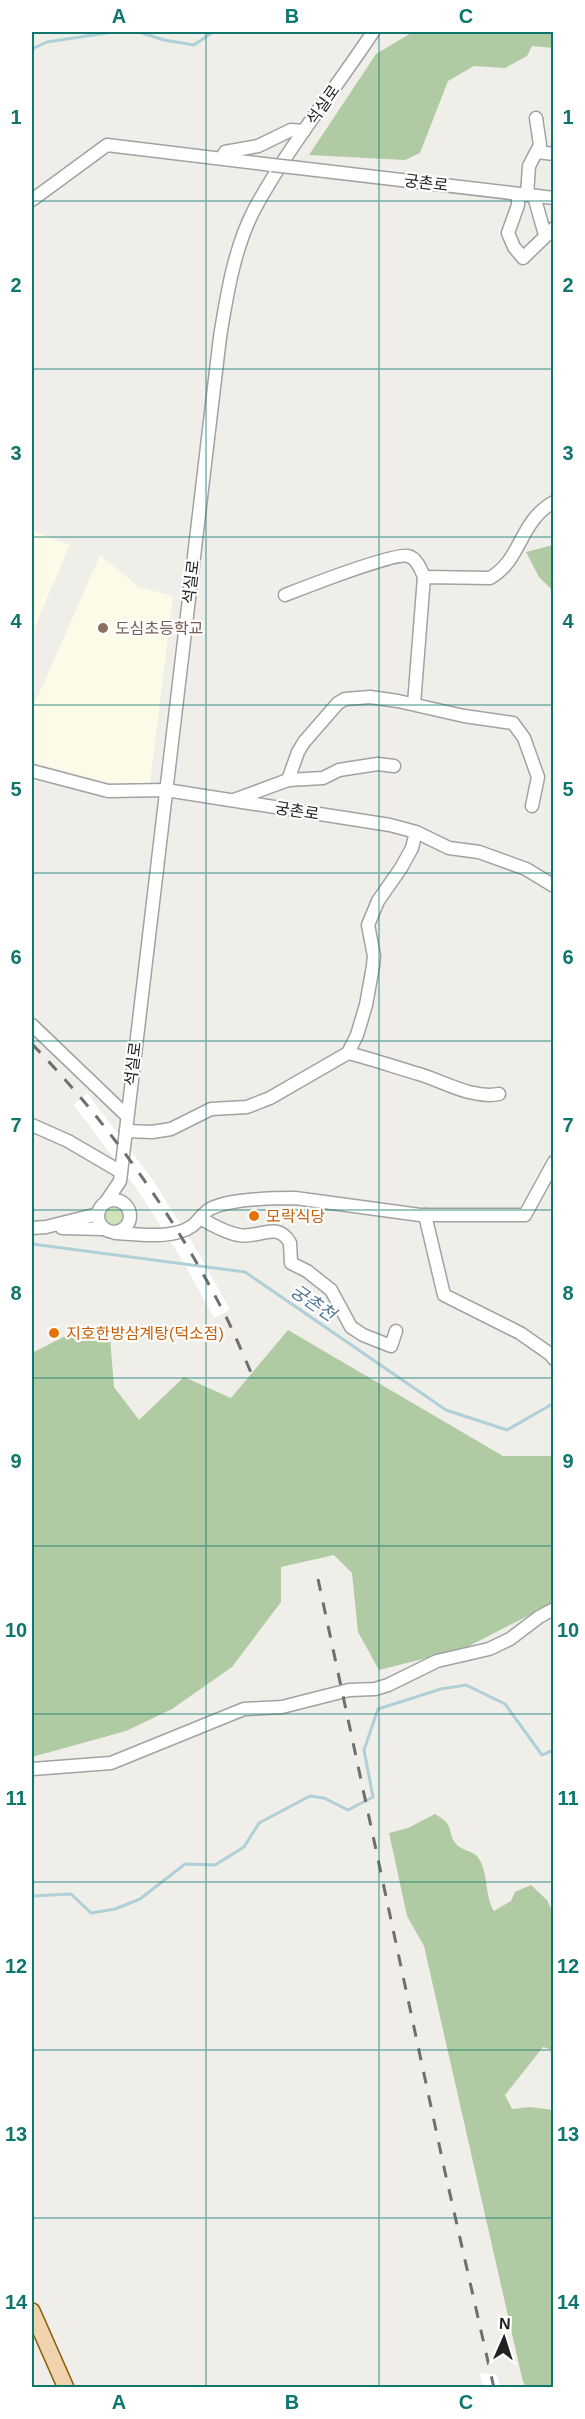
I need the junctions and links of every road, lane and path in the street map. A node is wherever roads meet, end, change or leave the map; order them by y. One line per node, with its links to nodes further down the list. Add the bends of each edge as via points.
1 (373, 32): 3 (street, 석실로)
2 (536, 118): 4 (street, via 540,145)
3 (304, 131): 6 (street, via 291,130 258,146 225,152); 18 (street, 석실로, via 254,212 230,275)
4 (537, 152): 5 (street); 7 (street, via 529,166)
5 (554, 154)
6 (222, 158): 7 (street, 궁촌로, bridge); 9 (street, 궁촌로, via 107,145)
7 (526, 195): 8 (street, 궁촌로); 10 (street); 10 (street, via 508,233 514,247 523,258)
8 (554, 198)
9 (32, 200)
10 (549, 232)
11 (554, 502): 12 (street, via 533,518 497,574 490,578)
12 (424, 578): 13 (street, via 415,560 408,555 399,556); 14 (street)
13 (285, 596)
14 (414, 704): 17 (street, via 362,697 338,703 304,742); 20 (street, via 513,723 524,738 538,777)
15 (394, 766): 17 (street, via 378,764 339,770 323,778)
16 (32, 771): 18 (street, 궁촌로, via 108,791)
17 (288, 780): 19 (street)
18 (166, 790): 19 (street, 궁촌로); 26 (street, 석실로)
19 (233, 801): 21 (street, 궁촌로)
20 (532, 806)
21 (416, 832): 22 (street, 궁촌로, via 449,848 479,852 526,868); 24 (street, via 412,848 378,901 368,925 373,966 366,1005)
22 (554, 886)
23 (32, 1025): 26 (street)
24 (348, 1053): 25 (street, via 477,1094); 28 (street, via 247,1107 211,1108 171,1129)
25 (499, 1094)
26 (127, 1116): 28 (street, 석실로)
27 (32, 1125): 30 (street, via 68,1141)
28 (126, 1131): 30 (street, 석실로)
29 (554, 1162): 34 (street, via 525,1215)
30 (121, 1176): 31 (street, 석실로); 32 (street)
31 (106, 1202): 32 (street, via 117,1200); 33 (street, 석실로)
32 (128, 1210): 38 (street, via 130,1220 124,1229); 39 (street, via 150,1232)
33 (98, 1214): 36 (street); 38 (street, via 98,1220)
34 (425, 1215): 35 (street, via 276,1198 211,1208); 41 (street, via 444,1295 520,1333)
35 (200, 1218): 39 (street, via 190,1228); 40 (street, via 240,1236 280,1232 290,1243 291,1263 331,1290 351,1327 391,1346)
36 (46, 1227): 37 (street); 38 (street)
37 (32, 1228)
38 (109, 1231): 39 (street)
39 (163, 1234)
40 (396, 1331)
41 (554, 1359)
42 (554, 1609): 43 (street, via 489,1649 437,1661 375,1689 349,1690 282,1707 244,1708 111,1763)
43 (32, 1769)
44 (32, 2311): 47 (main road)
45 (32, 2336): 46 (main road)
46 (55, 2388)
47 (66, 2388)

